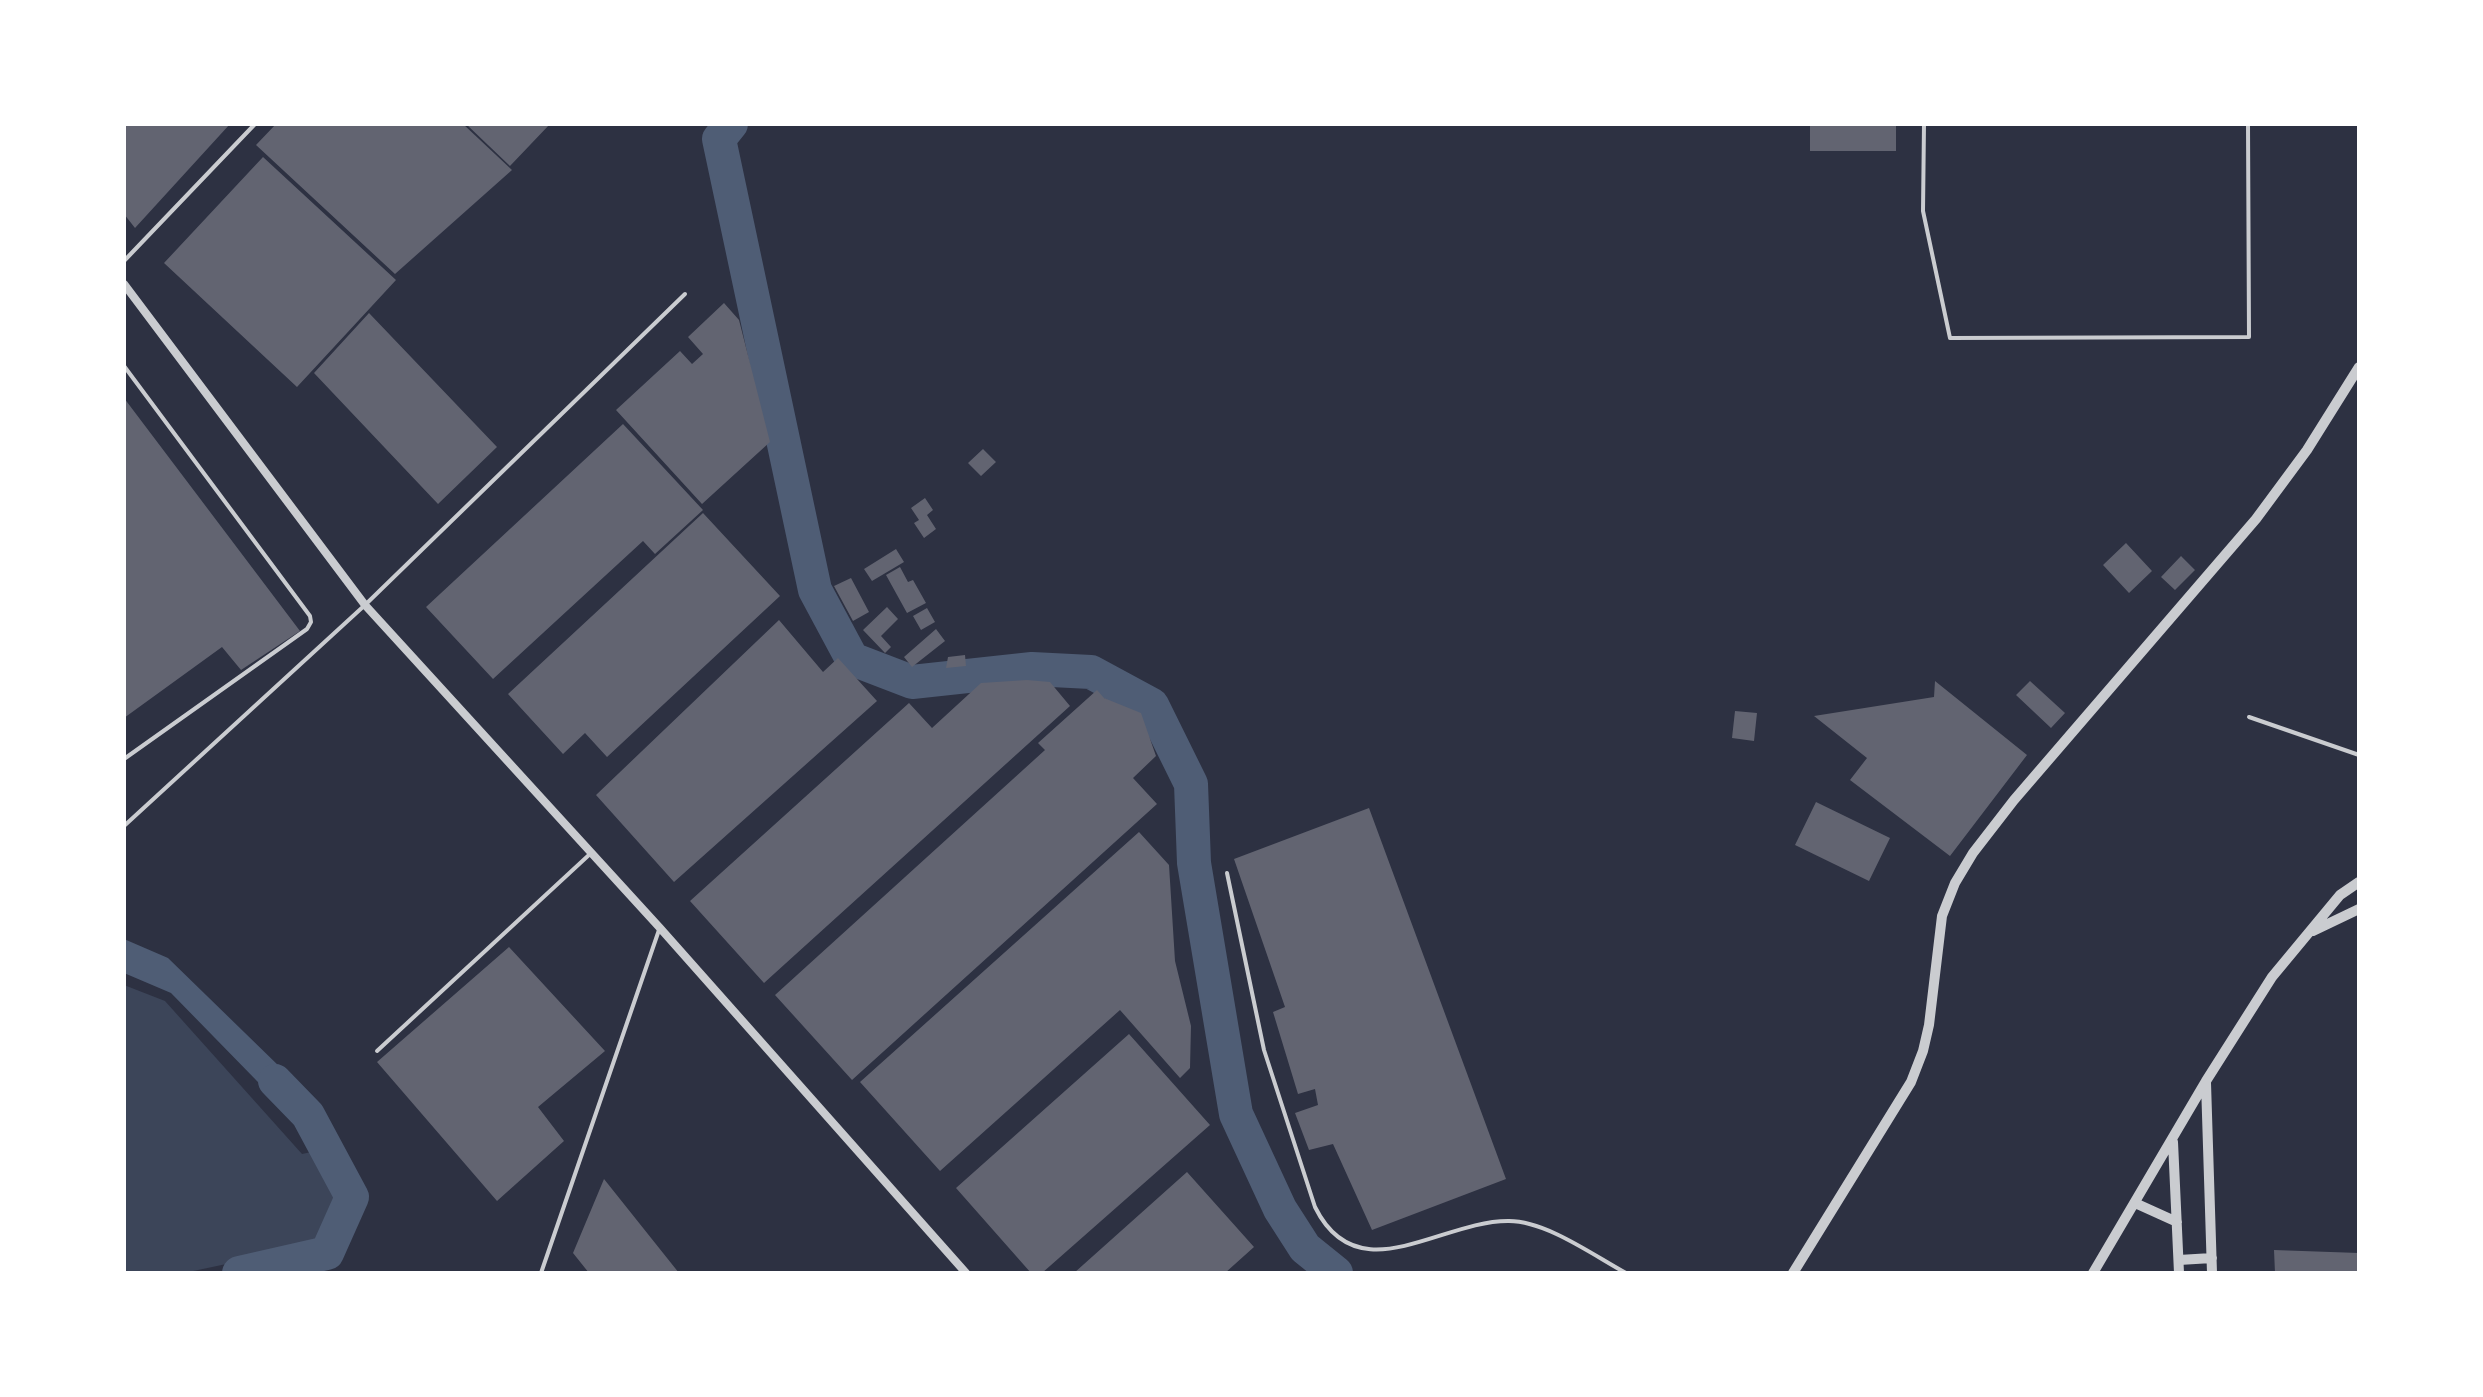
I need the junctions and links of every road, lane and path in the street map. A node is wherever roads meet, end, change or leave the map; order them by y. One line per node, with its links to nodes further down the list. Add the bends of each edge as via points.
1 (255, 124): 4 (lane)
2 (1924, 124): 3 (lane, via 1923,211 1950,338 1981,338 2249,337)
3 (2248, 124)
4 (124, 261)
5 (124, 284): 9 (street)
6 (685, 294): 9 (lane)
7 (124, 366): 12 (lane, via 311,622)
8 (2359, 367): 30 (street, via 2256,519 1973,853 1942,916 1929,1025 1911,1082)
9 (365, 605): 13 (lane); 14 (street)
10 (2249, 717): 11 (lane)
11 (2359, 755)
12 (124, 759)
13 (124, 826)
14 (590, 854): 18 (street); 20 (lane)
15 (1227, 873): 29 (lane, via 1264,1050 1325,1227 1367,1251 1507,1220 1528,1223)
16 (2359, 882): 19 (street, via 2340,895)
17 (2359, 909): 19 (street)
18 (660, 928): 27 (lane); 28 (street)
19 (2312, 932): 21 (street, via 2272,977)
20 (377, 1051)
21 (2206, 1081): 22 (street); 25 (street)
22 (2173, 1140): 23 (street); 24 (street)
23 (2135, 1203): 24 (street); 31 (street)
24 (2177, 1222): 26 (street)
25 (2212, 1258): 26 (street); 33 (street)
26 (2179, 1260): 32 (street)
27 (541, 1273)
28 (966, 1273)
29 (1626, 1273)
30 (1793, 1273)
31 (2093, 1273)
32 (2179, 1273)
33 (2212, 1273)

